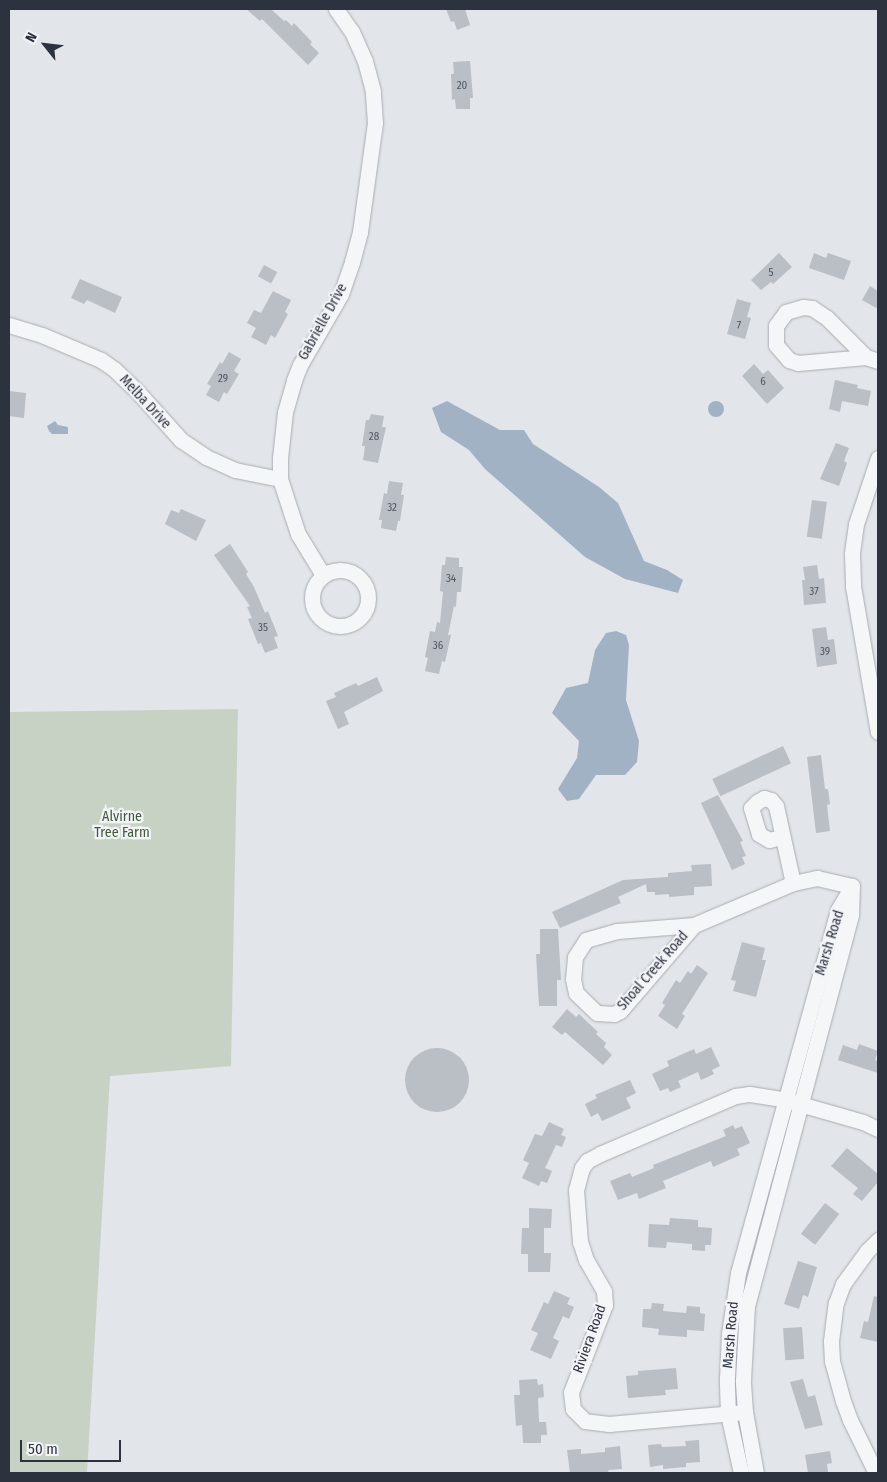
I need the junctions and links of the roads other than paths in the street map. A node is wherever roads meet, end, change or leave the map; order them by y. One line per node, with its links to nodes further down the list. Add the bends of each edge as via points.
1 (336, 9): 5 (street, Gabrielle Drive, via 352,32 365,60 373,91 375,123 360,232 341,294 294,380 283,428)
2 (9, 325): 5 (street, Melba Drive, via 42,335 108,364 181,440 206,457 235,470)
3 (872, 359): 3 (street, via 812,308 786,312 776,326 776,345 789,360 798,363)
4 (878, 458): 7 (street, via 856,524 852,554 853,586)
5 (280, 479): 6 (street, Gabrielle Drive, via 298,534)
6 (323, 575)
7 (878, 732)
8 (781, 837): 9 (street)
9 (792, 883): 10 (street, Shoal Creek Road, via 817,878); 11 (street, Shoal Creek Road)
10 (852, 886): 12 (street, Marsh Road, via 838,910)
11 (694, 925): 11 (street, Shoal Creek Road, via 620,1011 609,1015 597,1013 576,993 573,980 575,957 586,940 617,931)
12 (793, 1102): 13 (street, Riviera Road); 15 (street, Marsh Road, via 747,1306 743,1380); 16 (street, Marsh Road, via 738,1273 729,1334); 16 (street, Riviera Road, via 762,1094 736,1096 593,1157 582,1168 576,1181 582,1251 604,1290 604,1305 572,1386 570,1402 573,1409 585,1422 609,1424)
13 (878, 1129)
14 (878, 1240): 17 (street, via 843,1284 836,1303 831,1341 837,1382)
15 (745, 1412): 16 (street, Riviera Road); 19 (street, Marsh Road)
16 (728, 1414): 18 (street, Marsh Road)
17 (874, 1472)
18 (741, 1473)
19 (756, 1473)

